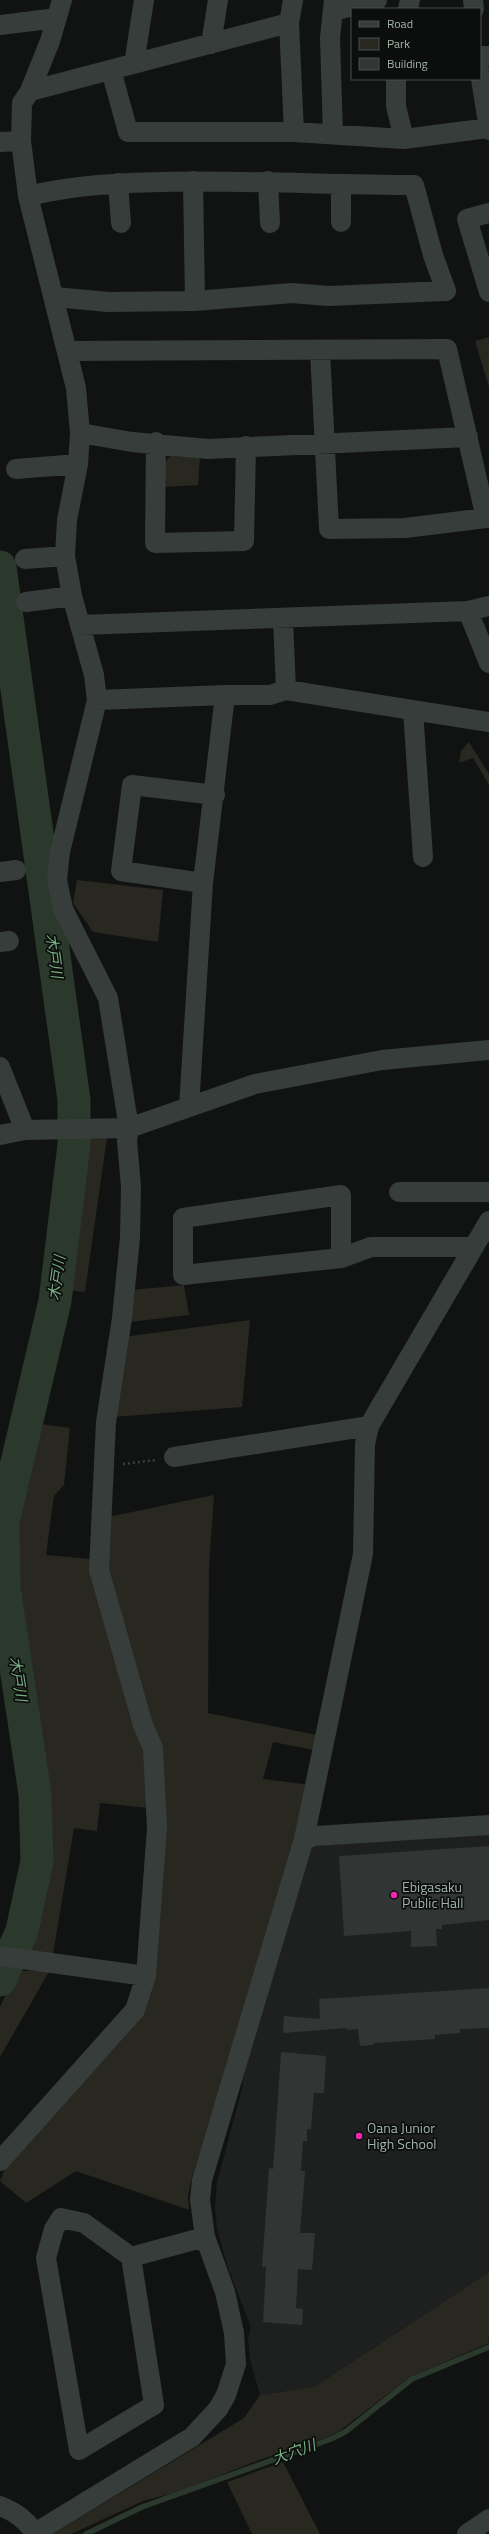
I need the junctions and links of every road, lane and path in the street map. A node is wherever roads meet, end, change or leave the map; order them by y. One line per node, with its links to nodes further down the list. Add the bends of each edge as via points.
1 (144, 0): 10 (street)
2 (218, 0): 9 (street)
3 (293, 0): 7 (street)
4 (377, 0): 5 (street)
5 (334, 6): 17 (street, via 330,38)
6 (59, 9): 8 (street); 14 (street)
7 (289, 23): 9 (street); 16 (street)
8 (0, 24)
9 (211, 44): 10 (street)
10 (134, 64): 11 (street)
11 (111, 70): 14 (street); 16 (street, via 128,132)
12 (481, 78): 15 (street)
13 (396, 80): 18 (street, via 396,106)
14 (30, 91): 19 (street, via 22,103)
15 (489, 129): 18 (street)
16 (294, 132): 17 (street)
17 (333, 134): 18 (street)
18 (404, 139)
19 (22, 141): 20 (street); 25 (street)
20 (0, 142)
21 (193, 181): 22 (street); 23 (street); 32 (street)
22 (268, 181): 24 (street); 29 (street)
23 (118, 183): 25 (street, via 66,187); 28 (street)
24 (341, 185): 27 (street); 32 (street, via 414,185 433,255 446,291 328,296 292,293)
25 (28, 196): 31 (street)
26 (489, 213): 30 (street, via 467,219)
27 (341, 222)
28 (121, 223)
29 (270, 223)
30 (489, 292)
31 (55, 297): 32 (street, via 108,302); 34 (street)
32 (195, 301)
33 (320, 350): 34 (street); 36 (street, via 446,349); 38 (street)
34 (67, 351): 35 (street, via 76,388)
35 (80, 433): 37 (street, via 132,442); 40 (street)
36 (468, 437): 38 (street); 38 (street, via 486,518 405,528 329,529)
37 (156, 442): 39 (street, via 208,448); 39 (street, via 155,543 244,541)
38 (324, 444): 39 (street)
39 (246, 446)
40 (78, 464): 41 (street); 42 (street, via 67,520)
41 (16, 469)
42 (65, 556): 43 (street); 44 (street)
43 (25, 559)
44 (72, 596): 45 (street); 49 (street)
45 (26, 602)
46 (489, 606): 47 (street)
47 (468, 611): 48 (street); 50 (street)
48 (283, 619): 49 (street); 51 (street)
49 (80, 625): 53 (street, via 94,675)
50 (489, 663)
51 (286, 690): 52 (street, via 270,695); 54 (street)
52 (225, 694): 53 (street); 56 (street)
53 (96, 700): 62 (street, via 60,852 57,880 63,909 108,998)
54 (412, 710): 55 (street); 57 (street)
55 (489, 722)
56 (215, 795): 58 (street); 58 (street, via 132,785 121,871)
57 (423, 856)
58 (203, 883): 61 (street)
59 (489, 1050): 61 (street, via 374,1061 255,1084)
60 (0, 1067): 63 (street)
61 (189, 1107): 62 (street)
62 (129, 1128): 63 (street); 72 (street, via 126,1141 131,1187 130,1238)
63 (25, 1130): 64 (street)
64 (0, 1135)
65 (399, 1192): 66 (street)
66 (489, 1192)
67 (489, 1221): 68 (street)
68 (474, 1247): 69 (street, via 371,1247); 70 (street)
69 (341, 1258): 69 (street, via 183,1275 183,1218 341,1194)
70 (369, 1426): 71 (street); 74 (street, via 365,1444 363,1554)
71 (174, 1457): 72 (path)
72 (102, 1467): 76 (street, via 99,1570 142,1725 153,1748 157,1828)
73 (489, 1825): 74 (street, via 315,1836)
74 (304, 1839): 78 (street, via 202,2180 200,2200)
75 (0, 1956): 76 (street)
76 (146, 1976): 77 (street, via 135,2010)
77 (0, 2161)
78 (205, 2237): 79 (street); 82 (street, via 226,2292 234,2333 236,2364 224,2400 192,2437)
79 (131, 2256): 79 (street, via 154,2405 79,2450 46,2258 54,2230 61,2218 84,2223)
80 (0, 2506): 82 (street, via 26,2521)
81 (489, 2519): 83 (street)
82 (35, 2533)
83 (468, 2534)

